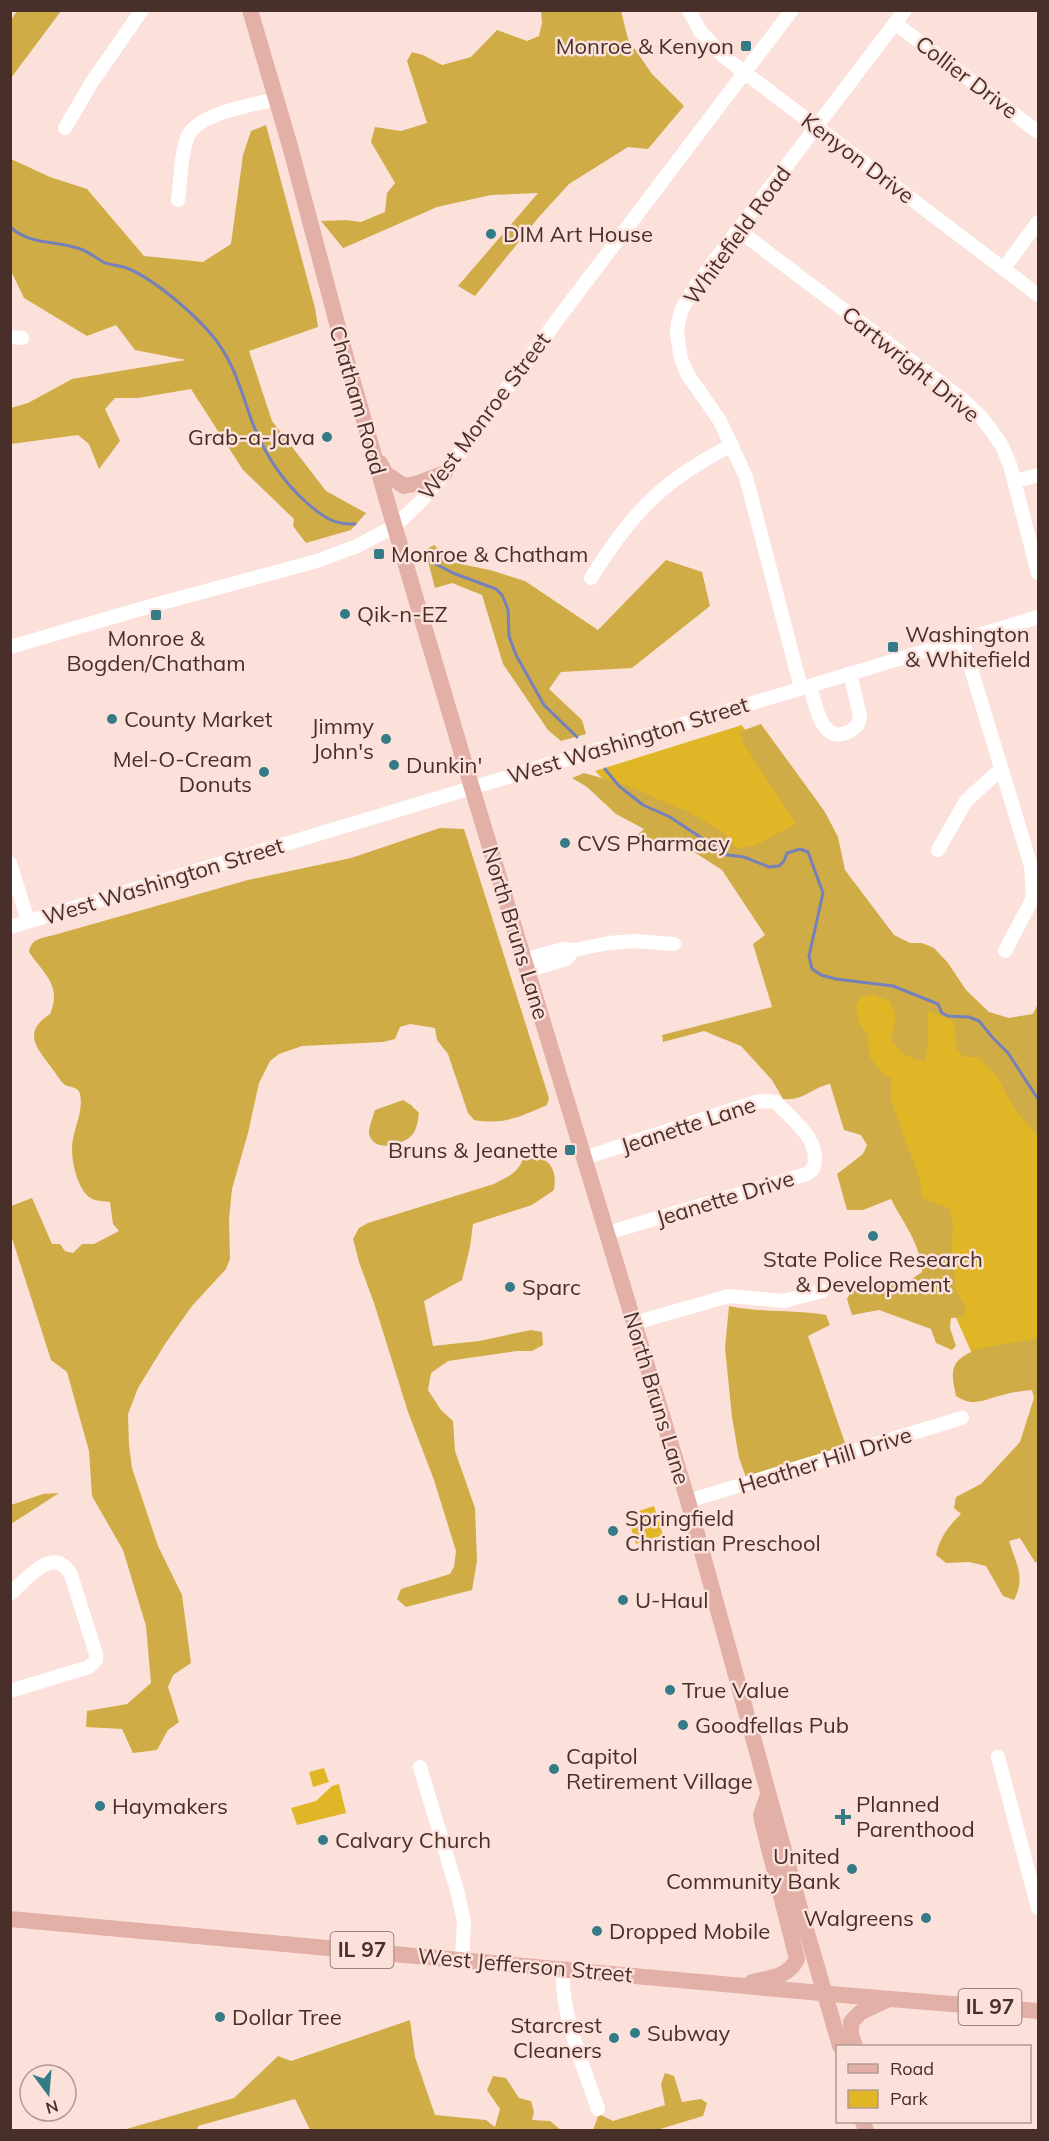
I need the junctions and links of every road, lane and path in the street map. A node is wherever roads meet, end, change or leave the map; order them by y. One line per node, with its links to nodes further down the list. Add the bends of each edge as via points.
1 (142, 10): 10 (street)
2 (250, 10): 8 (main road, Chatham Road)
3 (689, 10): 7 (street, Kenyon Drive, via 712,46)
4 (792, 10): 7 (street, West Monroe Street)
5 (905, 10): 6 (street, Whitefield Road)
6 (896, 23): 9 (street, Whitefield Road); 11 (street, Collier Drive)
7 (745, 72): 9 (street, Kenyon Drive); 19 (street, West Monroe Street)
8 (276, 99): 12 (street, via 212,117 189,134); 18 (main road, Chatham Road)
9 (816, 127): 14 (street, Whitefield Road); 15 (street, Kenyon Drive)
10 (65, 128)
11 (1038, 132)
12 (178, 200)
13 (1038, 222): 15 (street)
14 (738, 230): 17 (street, Whitefield Road, via 688,296 677,334 688,375); 21 (street, Cartwright Drive, via 962,399 1002,446)
15 (1004, 268): 16 (street, Kenyon Drive)
16 (1038, 295)
17 (732, 445): 24 (street, via 682,473 650,500 628,523); 29 (street, Whitefield Road, via 746,477)
18 (373, 451): 19 (main road, via 386,474 400,485 410,486); 22 (main road, Chatham Road)
19 (445, 473): 22 (street, West Monroe Street)
20 (1038, 475): 21 (street)
21 (1016, 481): 23 (street, Cartwright Drive)
22 (395, 525): 27 (street, West Monroe Street, via 322,559); 31 (main road, Chatham Road)
23 (1038, 573)
24 (591, 578)
25 (1038, 616): 26 (street, West Washington Street)
26 (962, 639): 28 (street, West Washington Street); 30 (street)
27 (10, 647)
28 (850, 674): 29 (street, West Washington Street); 29 (street, Whitefield Road, via 860,722 846,733 831,732 820,722)
29 (805, 687): 31 (street, West Washington Street)
30 (1001, 769): 32 (street, via 966,801); 37 (street, via 1034,883 1033,898)
31 (472, 788): 34 (street, West Washington Street); 38 (main road, North Bruns Lane)
32 (938, 850)
33 (10, 863): 34 (street)
34 (28, 921): 35 (street, West Washington Street)
35 (10, 927)
36 (674, 944): 38 (street, via 619,942 562,949)
37 (1005, 951)
38 (526, 965): 40 (main road, North Bruns Lane)
39 (812, 1141): 40 (street, Jeanette Lane, via 776,1102 768,1101); 41 (street, Jeanette Drive, via 815,1162 807,1174)
40 (584, 1158): 41 (main road, North Bruns Lane)
41 (607, 1233): 43 (main road, North Bruns Lane)
42 (822, 1291): 43 (street, via 784,1301 721,1297)
43 (634, 1323): 45 (main road, North Bruns Lane)
44 (962, 1418): 45 (street, Heather Hill Drive)
45 (688, 1501): 50 (main road, North Bruns Lane)
46 (10, 1594): 47 (street, via 45,1564 58,1562 65,1566 96,1654 90,1667)
47 (10, 1691)
48 (998, 1757): 51 (street)
49 (420, 1767): 53 (street, via 464,1922)
50 (768, 1794): 55 (main road, via 762,1821 797,1959 785,1973); 56 (main road, North Bruns Lane)
51 (1038, 1908)
52 (10, 1919): 53 (main road, West Jefferson Street / IL 97)
53 (462, 1959): 54 (main road, West Jefferson Street / IL 97)
54 (562, 1969): 55 (main road, West Jefferson Street / IL 97); 61 (street, via 573,2035)
55 (738, 1986): 56 (main road, West Jefferson Street / IL 97)
56 (823, 1993): 57 (main road, West Jefferson Street / IL 97); 59 (main road, North Bruns Lane)
57 (891, 1999): 58 (main road, West Jefferson Street / IL 97); 60 (main road, via 861,2012 851,2022)
58 (1038, 2011)
59 (840, 2045)
60 (855, 2045)
61 (598, 2109)

